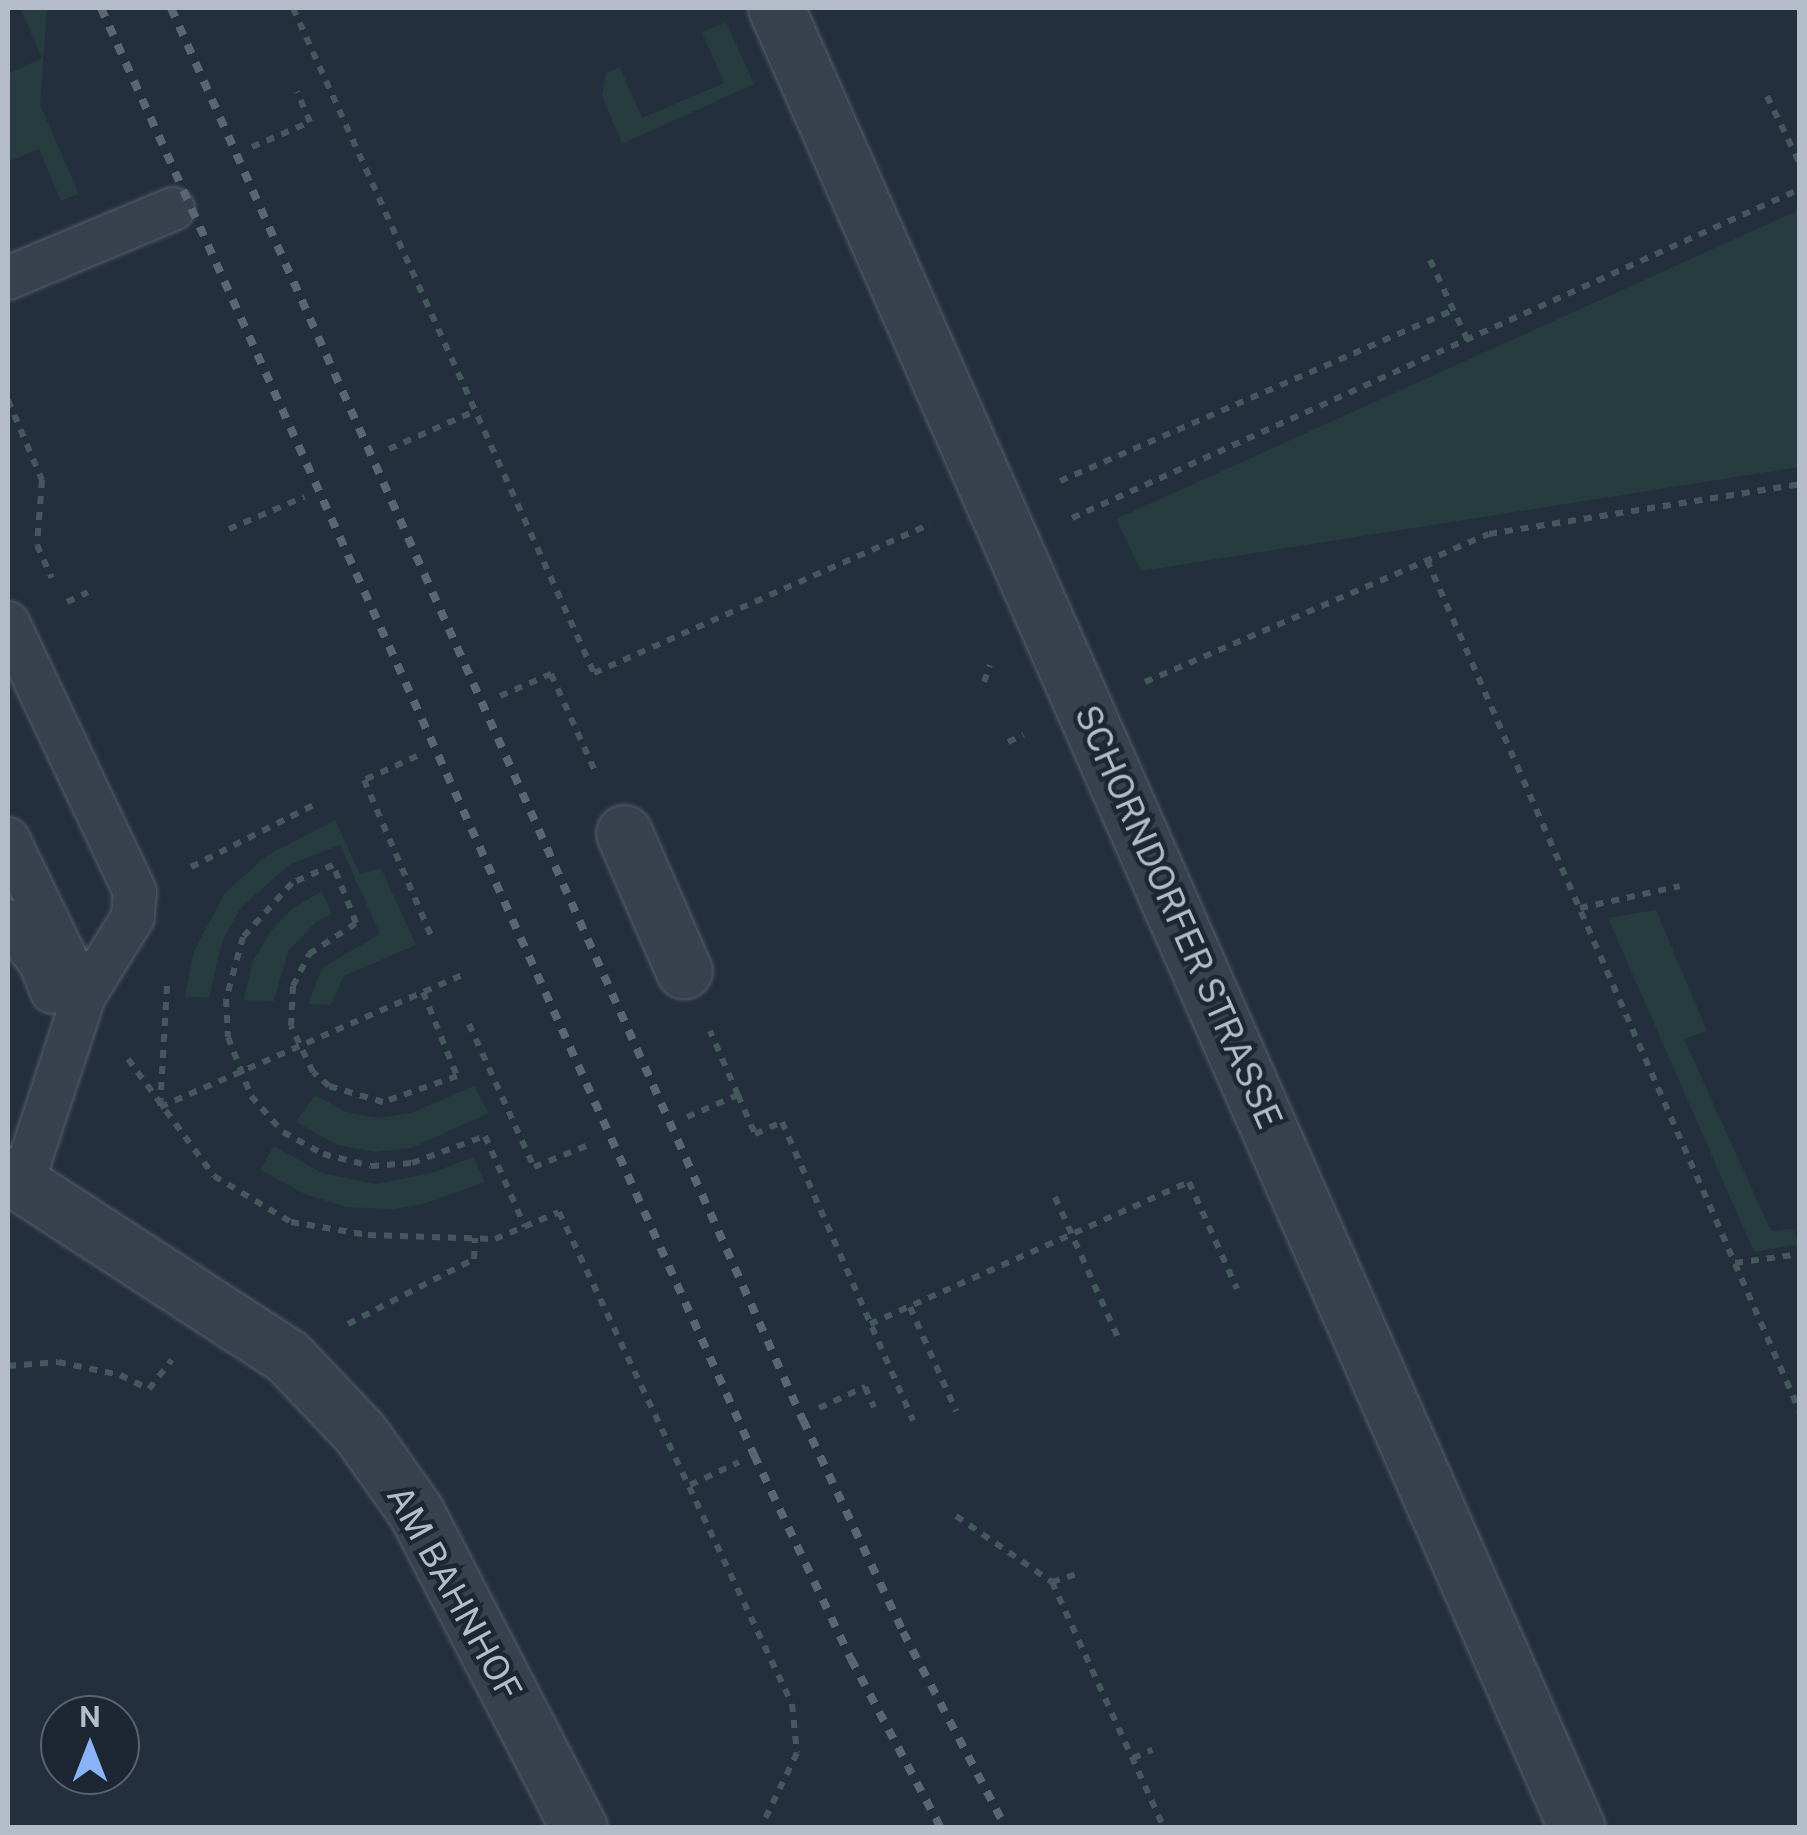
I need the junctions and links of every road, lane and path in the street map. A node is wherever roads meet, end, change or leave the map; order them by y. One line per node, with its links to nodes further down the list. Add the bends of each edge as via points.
1 (294, 8): 14 (path)
2 (776, 8): 22 (street, SCHORNDORFER STRASSE)
3 (297, 92): 5 (path, via 310,122)
4 (1767, 96): 6 (path)
5 (252, 148)
6 (1800, 164)
7 (1800, 189): 12 (path)
8 (173, 209): 10 (lane)
9 (1430, 260): 11 (path)
10 (8, 278)
11 (1453, 310): 12 (path); 16 (path)
12 (1468, 341): 22 (path, via 1076,514)
13 (8, 400): 23 (path, via 42,480 37,546 64,603)
14 (475, 411): 15 (path); 19 (path, via 594,672)
15 (389, 449)
16 (1086, 468)
17 (1800, 484): 21 (path, via 1488,534)
18 (304, 497): 20 (path)
19 (934, 522)
20 (229, 529)
21 (1428, 560): 25 (path); 34 (path)
22 (1023, 567): 25 (street, SCHORNDORFER STRASSE)
23 (9, 626): 33 (lane)
24 (500, 696): 26 (path, via 550,674)
25 (1086, 707): 27 (path); 80 (street, SCHORNDORFER STRASSE)
26 (568, 711)
27 (1008, 742)
28 (417, 756): 36 (path, via 364,780)
29 (314, 805): 33 (path)
30 (624, 833): 37 (street)
31 (8, 838): 41 (lane)
32 (1680, 886): 34 (path)
33 (135, 892): 41 (lane, via 132,916)
34 (1580, 908): 57 (path)
35 (8, 921): 43 (lane, via 40,962)
36 (432, 938)
37 (684, 970)
38 (465, 974): 40 (path)
39 (168, 980): 48 (path)
40 (423, 992): 44 (path); 44 (path, via 457,1076 383,1102 329,1086)
41 (84, 996): 43 (lane); 48 (path)
42 (469, 1024): 50 (path, via 534,1167)
43 (69, 1045): 51 (lane)
44 (297, 1048): 46 (path); 46 (path, via 291,1014 299,969 324,941 356,923 333,865 292,883 244,937 226,999 228,1037)
45 (727, 1071): 47 (path)
46 (240, 1072): 48 (path); 53 (path, via 283,1132 323,1154 371,1166 412,1163 486,1136)
47 (738, 1095): 49 (path); 61 (path, via 756,1134 782,1122)
48 (160, 1107): 55 (path, via 214,1176 291,1222 368,1235)
49 (687, 1117)
50 (591, 1144)
51 (12, 1189): 59 (street, AM BAHNHOF)
52 (1055, 1196): 54 (path)
53 (525, 1228): 55 (path); 71 (path, via 558,1212)
54 (1072, 1235): 58 (path, via 1189,1182); 60 (path); 62 (path)
55 (475, 1238): 63 (path, via 474,1260)
56 (1800, 1254): 57 (path)
57 (1735, 1263): 68 (path)
58 (1237, 1289)
59 (214, 1306): 63 (street, AM BAHNHOF); 64 (path, via 150,1389 73,1365)
60 (910, 1307): 61 (path); 67 (path)
61 (870, 1324): 69 (path)
62 (1119, 1340)
63 (287, 1356): 78 (street, AM BAHNHOF, via 360,1433 416,1512)
64 (8, 1366)
65 (874, 1407): 66 (path, via 865,1386)
66 (819, 1408)
67 (956, 1411)
68 (1800, 1412)
69 (913, 1421)
70 (738, 1462): 71 (path)
71 (690, 1486): 77 (path, via 792,1704 797,1752)
72 (956, 1516): 74 (path)
73 (1079, 1573): 74 (path)
74 (1052, 1582): 76 (path)
75 (1152, 1750): 76 (path)
76 (1133, 1758): 79 (path)
77 (764, 1821)
78 (578, 1828)
79 (1164, 1828)
80 (1577, 1828)

